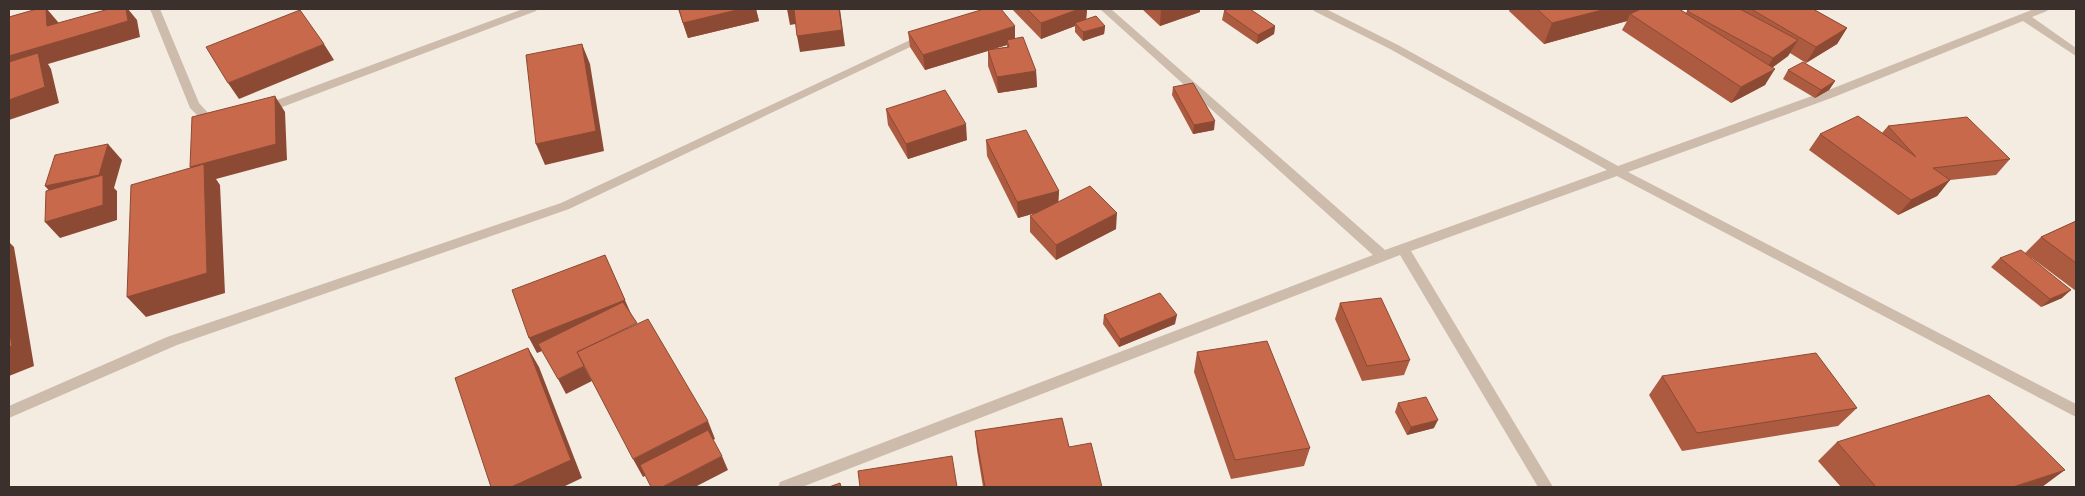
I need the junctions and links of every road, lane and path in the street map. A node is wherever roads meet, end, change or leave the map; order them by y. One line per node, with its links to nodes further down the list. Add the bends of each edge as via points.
1 (155, 9): 10 (street, via 194,105 208,119)
2 (532, 9): 9 (street)
3 (1105, 9): 13 (street)
4 (1318, 9): 11 (street, via 1394,47)
5 (2043, 9): 6 (street)
6 (2025, 17): 8 (street); 11 (street)
7 (937, 30): 15 (street, via 565,206 172,341)
8 (2076, 53)
9 (253, 113)
10 (226, 116)
11 (1619, 172): 12 (street); 14 (street)
12 (1403, 249): 13 (street); 17 (street)
13 (1383, 256): 16 (street)
14 (2076, 411)
15 (9, 412)
16 (785, 487)
17 (1546, 487)

